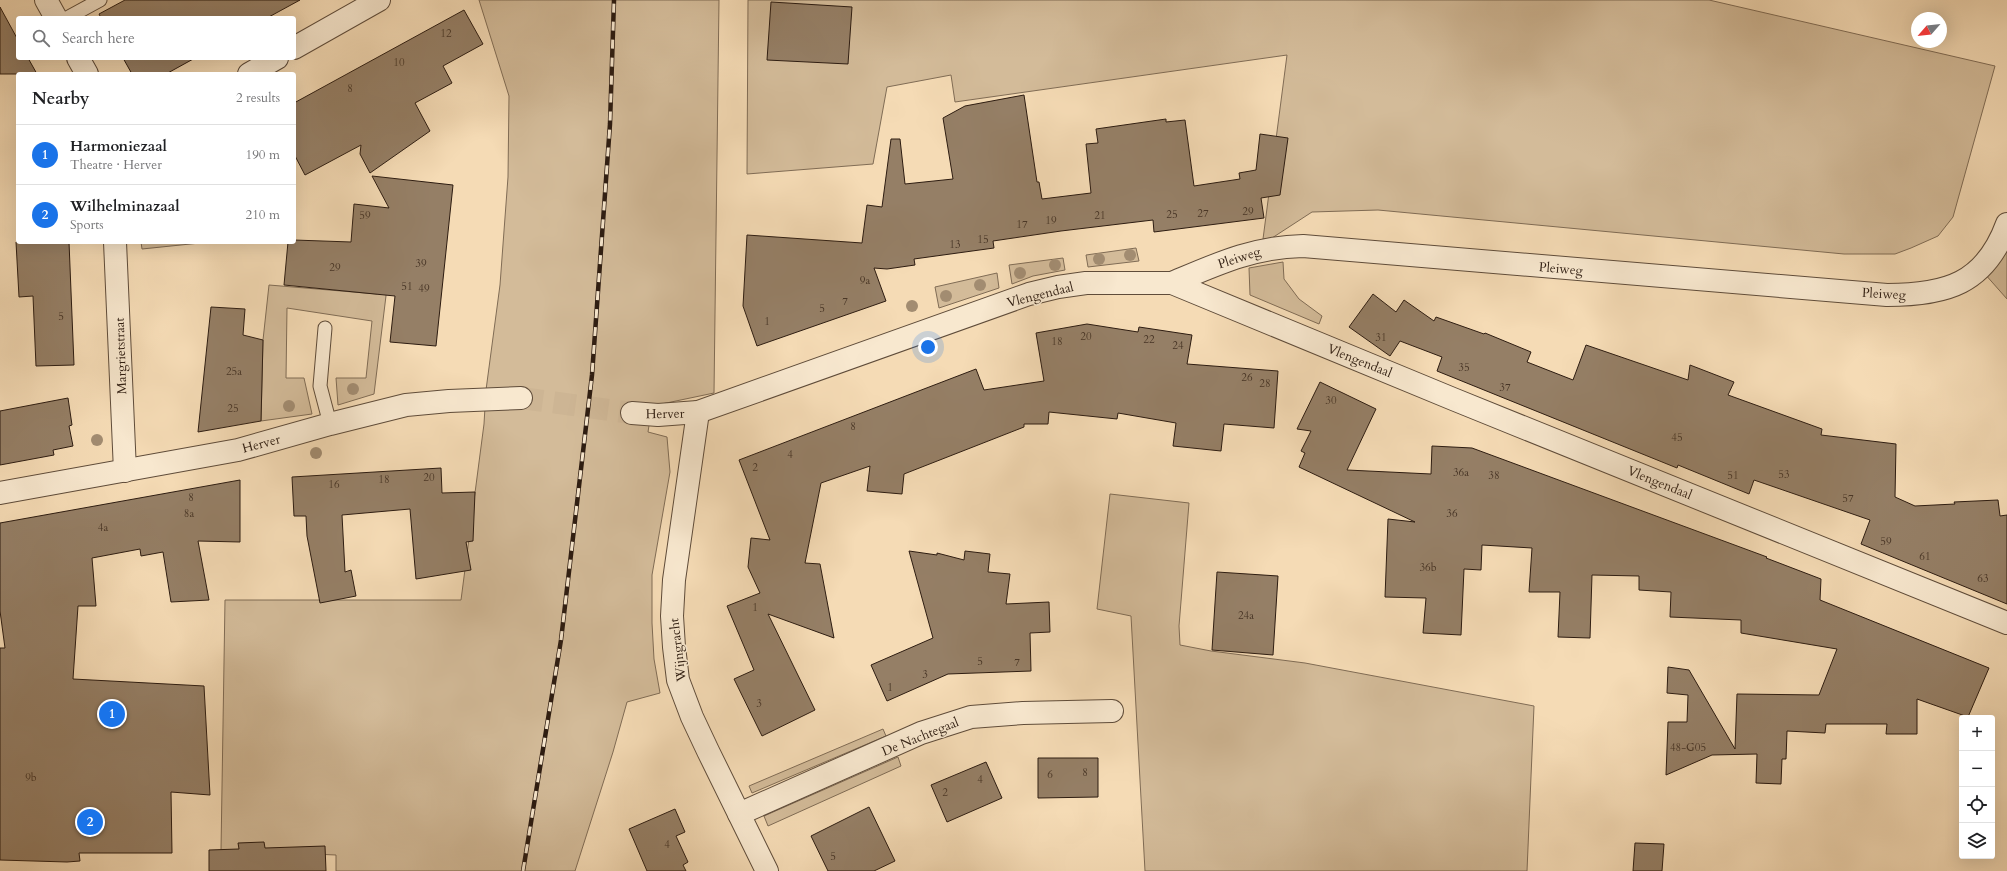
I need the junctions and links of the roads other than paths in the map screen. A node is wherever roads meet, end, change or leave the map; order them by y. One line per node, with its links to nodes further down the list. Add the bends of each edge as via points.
1 (46, 0): 4 (street)
2 (100, 0): 5 (lane)
3 (380, 0): 6 (street)
4 (55, 16)
5 (71, 16)
6 (296, 47)
7 (79, 60): 9 (street)
8 (274, 60): 10 (street)
9 (86, 72)
10 (252, 72)
11 (2007, 224): 13 (street, Pleiweg, via 1999,243 1976,272 1954,285 1926,294 1887,295 1303,246 1261,249 1229,259)
12 (115, 244): 19 (street, Margrietstraat)
13 (1172, 283): 16 (street, Vlengendaal, via 1086,283 1058,286); 21 (street, Vlengendaal)
14 (325, 328): 18 (lane, via 320,386)
15 (521, 398): 18 (street, Herver, via 428,402)
16 (698, 412): 17 (street, Herver, via 658,415); 23 (street, Wijngracht, via 674,580 674,647 678,680 692,717)
17 (632, 413)
18 (330, 424): 19 (street, Herver, via 238,450)
19 (125, 471): 20 (street, Herver)
20 (0, 493)
21 (2007, 622)
22 (1112, 711): 23 (street, De Nachtegaal, via 1022,712 971,717 921,733)
23 (739, 814): 24 (street, Wijngracht)
24 (767, 871)

